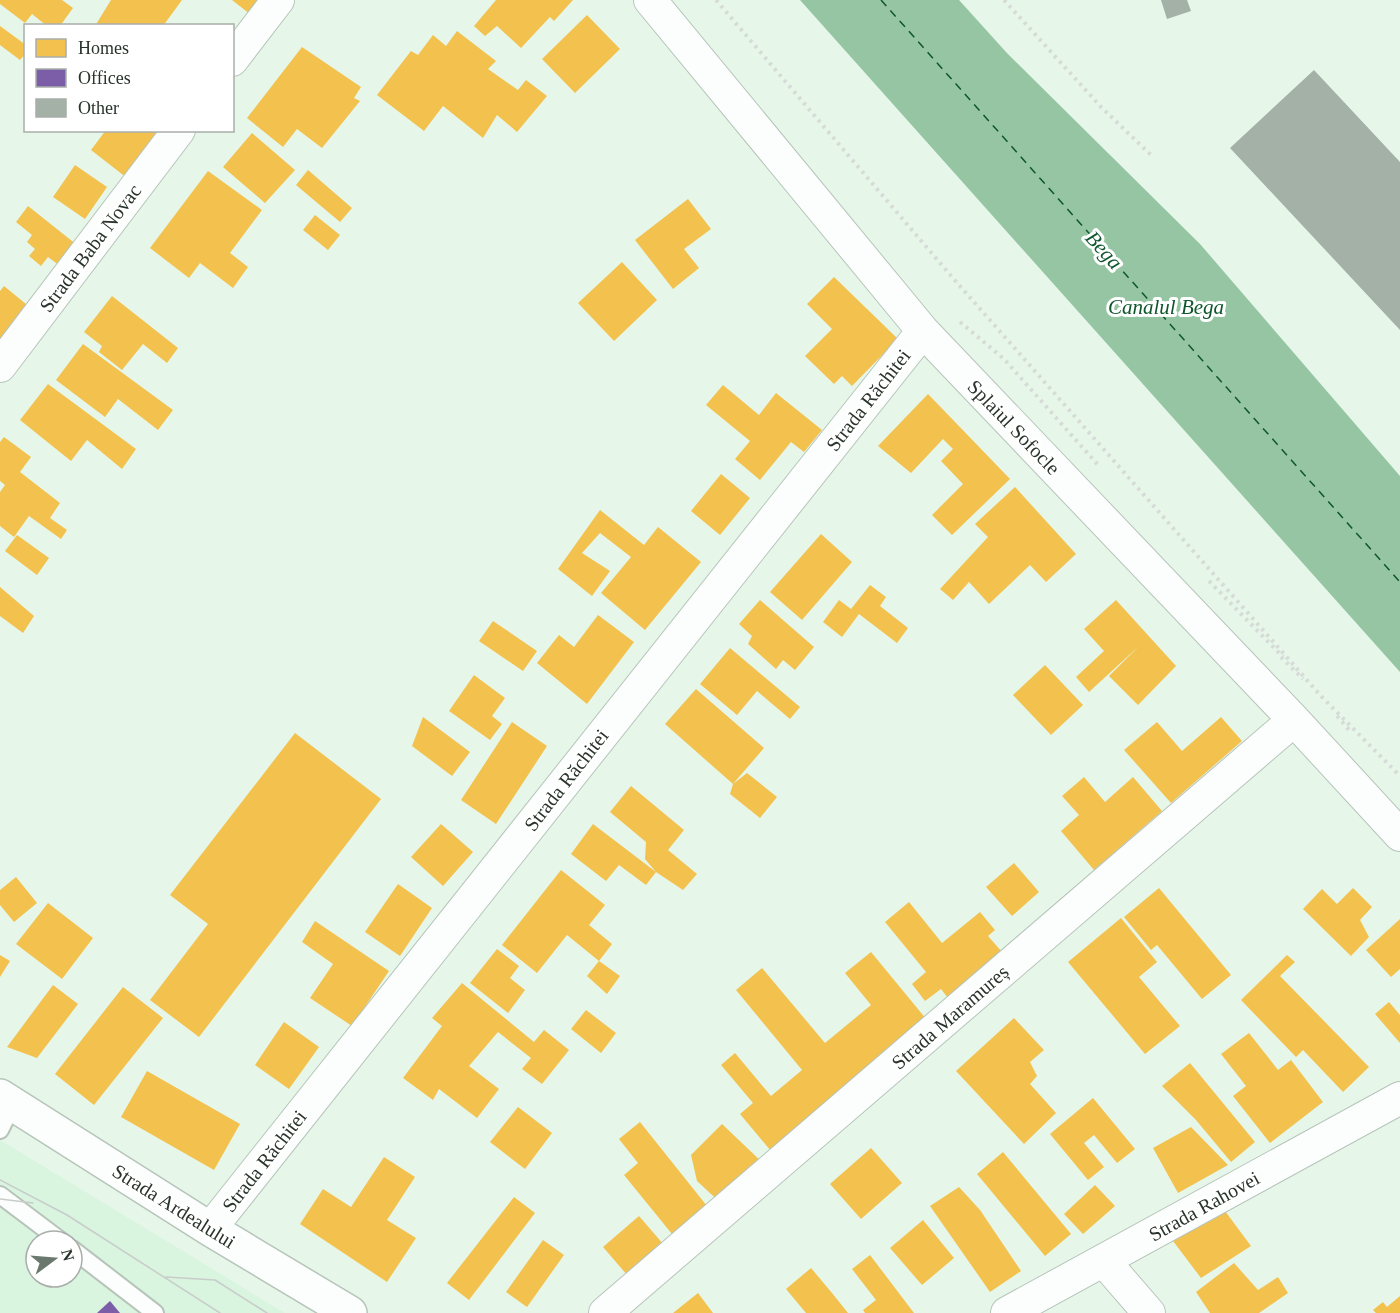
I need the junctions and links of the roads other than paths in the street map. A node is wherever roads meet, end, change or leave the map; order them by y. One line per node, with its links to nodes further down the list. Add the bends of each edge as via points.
1 (278, 0): 3 (street)
2 (650, 0): 5 (street, Splaiul Sofocle)
3 (234, 57)
4 (177, 132): 6 (street, Strada Baba Novac)
5 (923, 331): 7 (street, Splaiul Sofocle); 13 (street, Strada Răchitei)
6 (0, 366)
7 (1294, 720): 8 (street, Splaiul Sofocle); 18 (street, Strada Maramureș)
8 (1400, 835)
9 (1400, 1098): 15 (street, Strada Rahovei)
10 (4, 1110): 13 (street, Strada Ardealului)
11 (0, 1194): 12 (lane)
12 (46, 1229)
13 (210, 1229): 17 (street, Strada Ardealului)
14 (84, 1258): 16 (lane)
15 (1104, 1261): 19 (street, Strada Rahovei); 20 (street)
16 (155, 1313)
17 (350, 1313)
18 (605, 1313)
19 (1007, 1313)
20 (1149, 1313)

